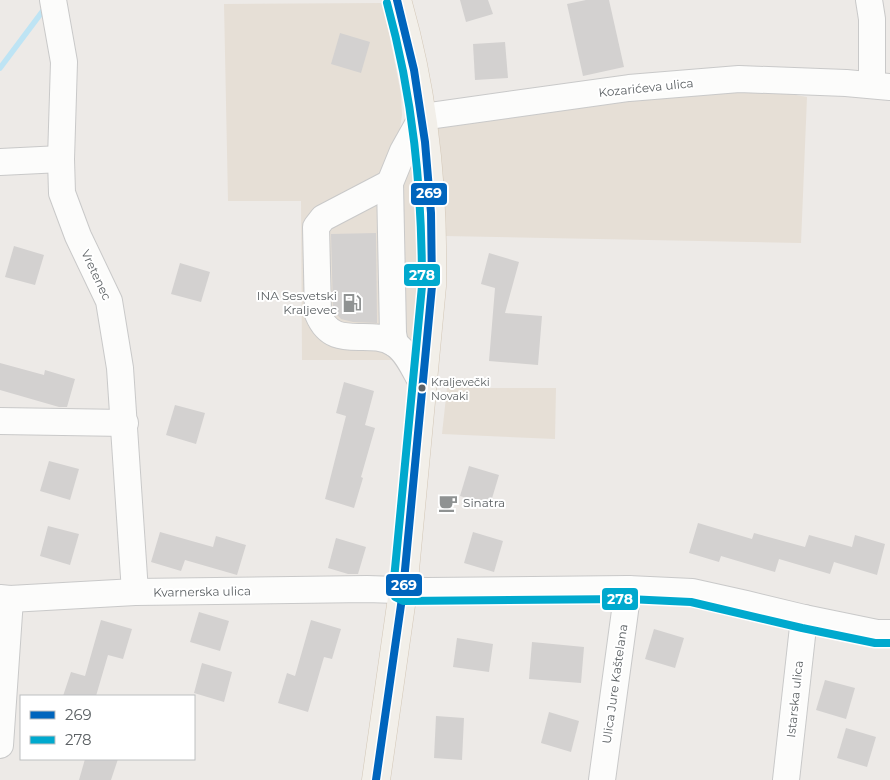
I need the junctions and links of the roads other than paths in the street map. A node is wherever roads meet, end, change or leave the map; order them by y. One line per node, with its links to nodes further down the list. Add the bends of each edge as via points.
1 (397, 0): 5 (main road, via 407,34)
2 (869, 0): 4 (street)
3 (55, 8): 6 (street, Vretenec, via 64,62)
4 (881, 86): 5 (street, Kozarićeva ulica, via 739,79 629,88)
5 (422, 117): 8 (street); 10 (main road, via 433,245)
6 (61, 159): 7 (street); 12 (street, Vretenec, via 62,193 109,301)
7 (0, 162)
8 (390, 182): 9 (street); 9 (street, via 323,218 316,227 318,314 329,332 340,336 384,339)
9 (395, 344): 10 (street, via 408,358)
10 (423, 385): 14 (main road)
11 (0, 421): 12 (street)
12 (125, 423): 15 (street, Vretenec)
13 (628, 589): 14 (street, Kvarnerska ulica); 17 (street, Kvarnerska ulica, via 692,592); 21 (street, Ulica Jure Kaštelana)
14 (403, 590): 15 (street, Kvarnerska ulica); 20 (main road)
15 (135, 592): 16 (street, Kvarnerska ulica)
16 (5, 599): 19 (street)
17 (804, 618): 18 (street, Kvarnerska ulica); 22 (street, Istarska ulica)
18 (890, 634)
19 (0, 745)
20 (376, 780)
21 (602, 780)
22 (786, 780)

